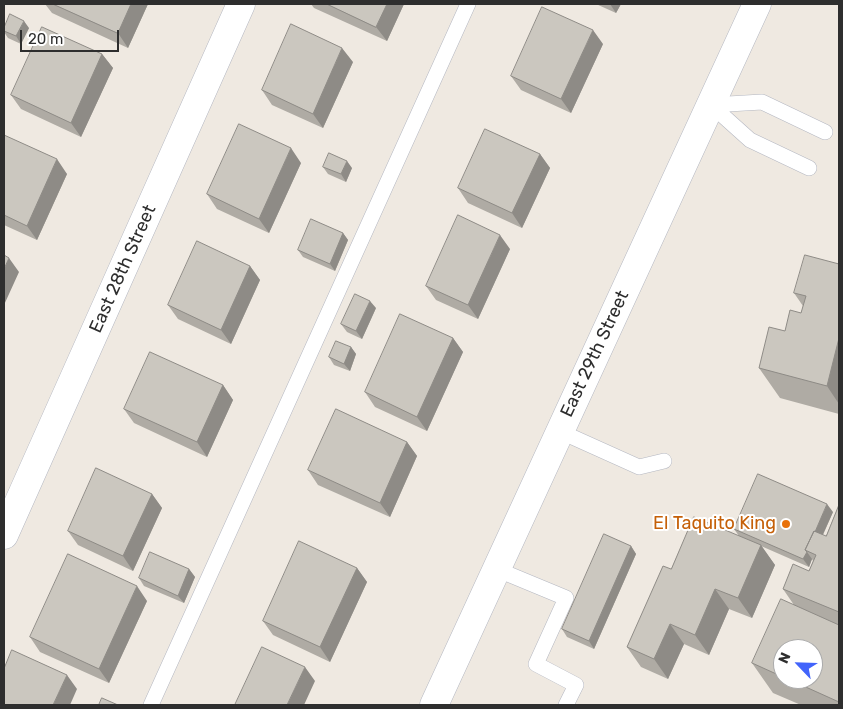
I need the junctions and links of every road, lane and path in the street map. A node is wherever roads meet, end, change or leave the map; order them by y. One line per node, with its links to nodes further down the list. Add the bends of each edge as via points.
1 (241, 4): 9 (street, East 28th Street)
2 (468, 4): 11 (lane)
3 (757, 4): 4 (street, East 29th Street)
4 (711, 104): 5 (lane, via 762,102); 6 (lane, via 750,140); 7 (street, East 29th Street)
5 (825, 132)
6 (809, 168)
7 (559, 432): 8 (lane, via 639,467); 10 (street, East 29th Street)
8 (664, 461)
9 (4, 535)
10 (496, 569): 12 (street, East 29th Street); 13 (lane, via 566,598 536,664 576,685)
11 (151, 705)
12 (434, 705)
13 (566, 705)

